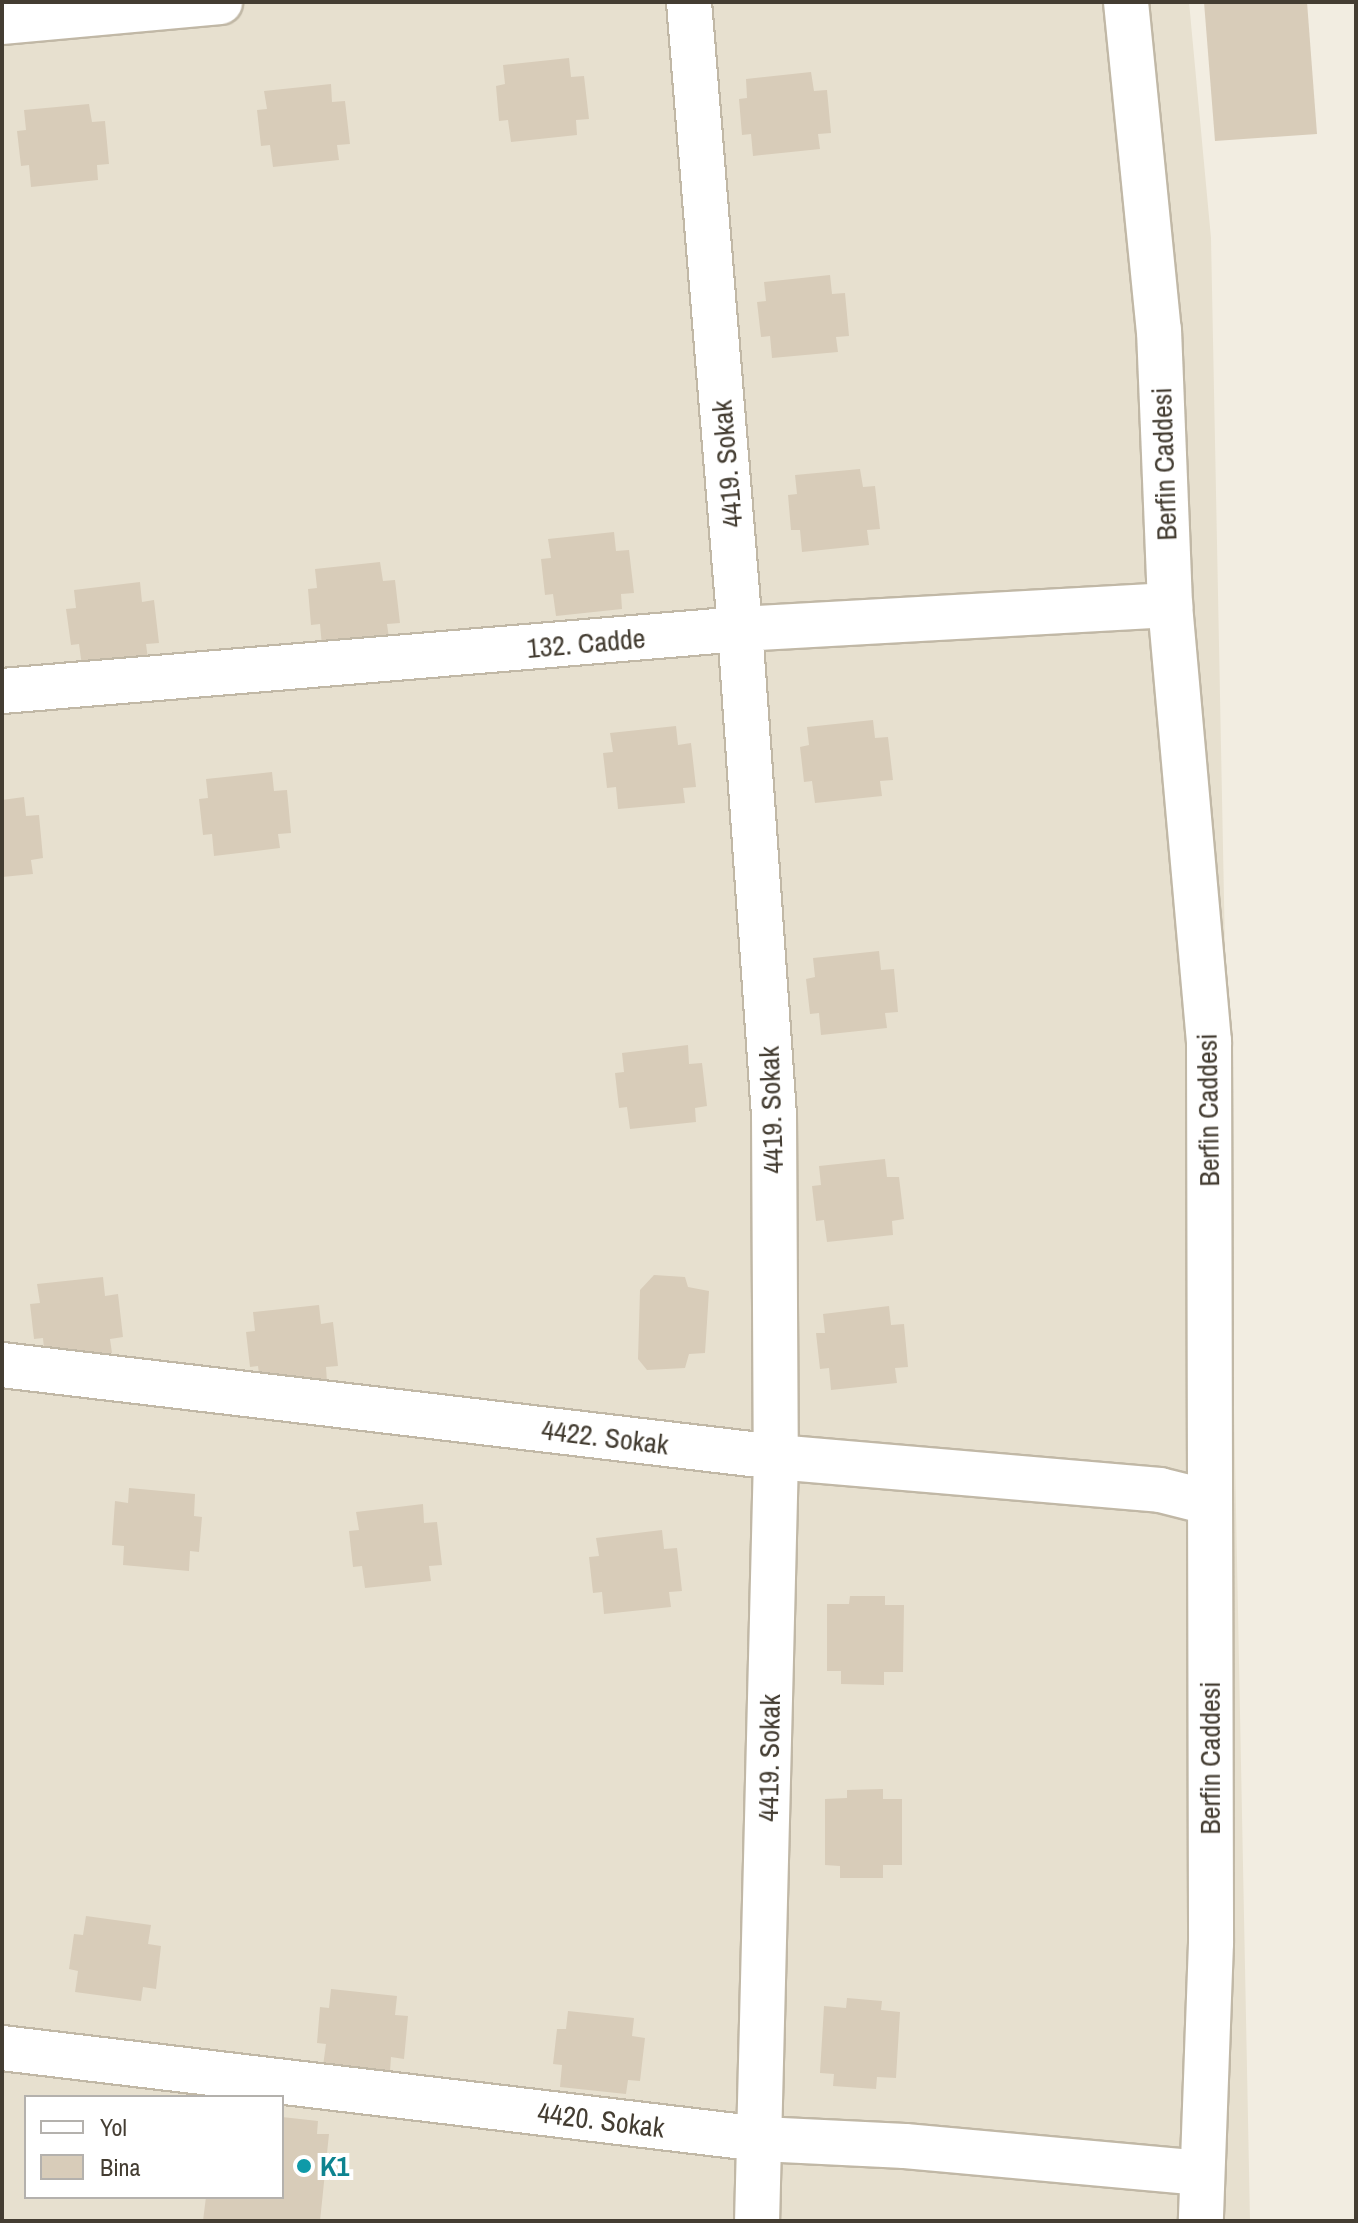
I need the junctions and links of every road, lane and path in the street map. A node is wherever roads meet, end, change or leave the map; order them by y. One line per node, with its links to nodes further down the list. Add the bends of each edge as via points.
1 (220, 2): 4 (street)
2 (689, 2): 6 (street, 4419. Sokak)
3 (1126, 2): 5 (street, Berfin Caddesi, via 1159,330)
4 (2, 22)
5 (1170, 605): 6 (street, 132. Cadde); 10 (street, Berfin Caddesi, via 1209,1041)
6 (740, 629): 7 (street, 132. Cadde); 9 (street, 4419. Sokak, via 774,1114)
7 (2, 691)
8 (2, 1365): 9 (street, 4422. Sokak)
9 (776, 1457): 10 (street, 4422. Sokak, via 1160,1490); 12 (street, 4419. Sokak)
10 (1208, 1502): 13 (street, Berfin Caddesi, via 1211,1943)
11 (2, 2048): 12 (street, 4420. Sokak)
12 (761, 2139): 13 (street, 4420. Sokak, via 905,2146); 14 (street, 4419. Sokak)
13 (1202, 2173): 15 (street, Berfin Caddesi)
14 (757, 2221)
15 (1201, 2221)

